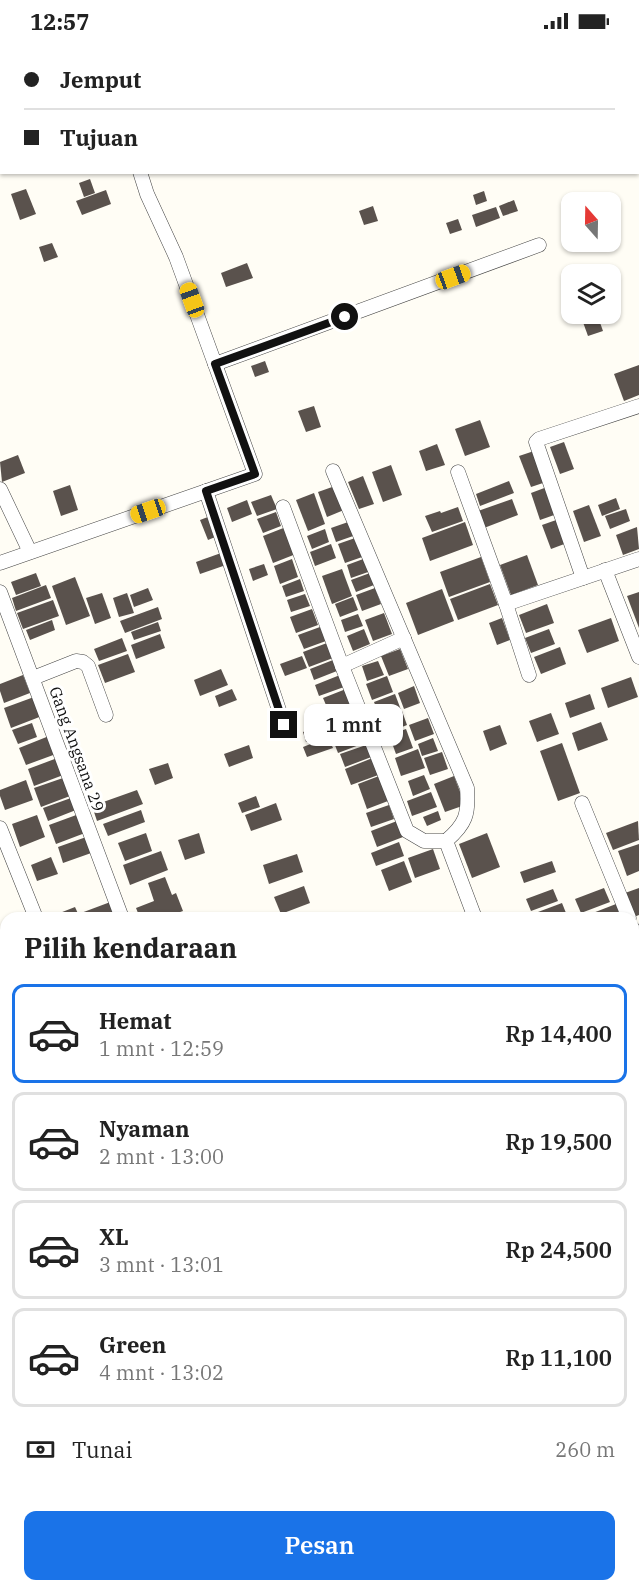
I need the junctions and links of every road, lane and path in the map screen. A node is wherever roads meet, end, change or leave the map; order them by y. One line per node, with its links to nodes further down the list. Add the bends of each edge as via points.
1 (141, 174): 3 (street)
2 (539, 245): 3 (street)
3 (215, 364): 8 (street, via 255,474)
4 (639, 406): 14 (street, via 536,442)
5 (333, 471): 17 (street)
6 (458, 472): 16 (street)
7 (0, 489): 10 (street)
8 (206, 491): 10 (street); 23 (street)
9 (283, 507): 19 (street)
10 (30, 552): 12 (street)
11 (639, 559): 13 (street)
12 (0, 563)
13 (605, 570): 14 (street); 18 (street)
14 (583, 578): 16 (street)
15 (0, 592): 21 (street, Gang Angsana 29)
16 (506, 604): 20 (street)
17 (405, 638): 19 (street); 26 (street, via 467,788 469,811 459,830)
18 (639, 657)
19 (342, 666): 26 (street, via 407,831 424,841)
20 (529, 675)
21 (33, 678): 22 (street, via 76,661 83,662); 28 (street, Gang Angsana 29)
22 (106, 715)
23 (284, 725)
24 (582, 803): 30 (street)
25 (0, 828): 27 (street)
26 (446, 841): 29 (street)
27 (34, 912)
28 (120, 912)
29 (473, 912)
30 (627, 912)

